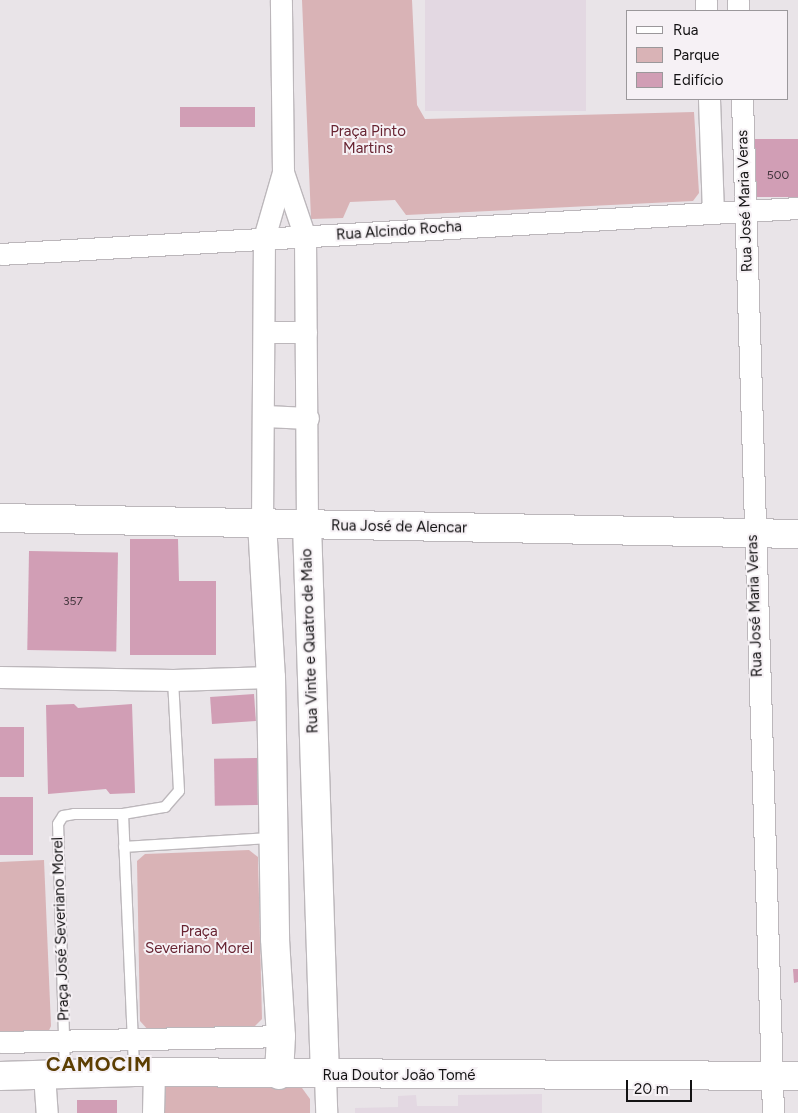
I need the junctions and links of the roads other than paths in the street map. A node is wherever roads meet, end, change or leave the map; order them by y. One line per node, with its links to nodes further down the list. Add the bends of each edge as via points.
1 (281, 0): 4 (street, Rua Vinte e Quatro de Maio)
2 (709, 100): 7 (street)
3 (742, 100): 6 (street, Rua José Maria Veras)
4 (283, 172): 8 (street, Rua Vinte e Quatro de Maio); 9 (street, Rua Vinte e Quatro de Maio)
5 (798, 208): 6 (street, Rua Alcindo Rocha)
6 (746, 210): 7 (street, Rua Alcindo Rocha); 18 (street, Rua José Maria Veras)
7 (713, 212): 8 (street, Rua Alcindo Rocha)
8 (305, 237): 9 (street, Rua Alcindo Rocha); 12 (street, Rua Vinte e Quatro de Maio)
9 (264, 238): 10 (street, Rua Alcindo Rocha); 11 (street, Rua Vinte e Quatro de Maio)
10 (0, 254)
11 (265, 332): 12 (street); 13 (street, Rua Vinte e Quatro de Maio)
12 (306, 332): 14 (street, Rua Vinte e Quatro de Maio)
13 (265, 416): 14 (street); 16 (street, Rua Vinte e Quatro de Maio)
14 (308, 418): 17 (street, Rua Vinte e Quatro de Maio)
15 (0, 518): 16 (street, Rua José de Alencar)
16 (262, 523): 17 (street, Rua José de Alencar); 21 (street, Rua Vinte e Quatro de Maio)
17 (307, 525): 18 (street, Rua José de Alencar); 20 (street, Rua Vinte e Quatro de Maio)
18 (753, 534): 19 (street, Rua José de Alencar); 43 (street, Rua José Maria Veras)
19 (798, 534)
20 (309, 623): 21 (street); 26 (street, Rua Vinte e Quatro de Maio)
21 (267, 624): 23 (street, Rua Vinte e Quatro de Maio)
22 (0, 677): 24 (street)
23 (271, 677): 24 (street); 25 (street, Rua Vinte e Quatro de Maio)
24 (173, 680): 27 (lane, Praça José Severiano Morel, via 179,791 165,808)
25 (271, 738): 26 (street); 28 (street, Rua Vinte e Quatro de Maio)
26 (313, 739): 30 (street, Rua Vinte e Quatro de Maio)
27 (123, 814): 29 (lane); 35 (lane, Praça José Severiano Morel, via 74,814 63,816 58,824)
28 (274, 838): 29 (lane); 31 (street, Rua Vinte e Quatro de Maio)
29 (124, 847): 36 (lane)
30 (316, 864): 31 (street); 33 (street, Rua Vinte e Quatro de Maio)
31 (275, 865): 32 (street, Rua Vinte e Quatro de Maio)
32 (276, 939): 33 (street); 34 (street, Rua Vinte e Quatro de Maio)
33 (318, 939): 42 (street, Rua Vinte e Quatro de Maio)
34 (281, 1036): 36 (street); 41 (street, Rua Vinte e Quatro de Maio)
35 (64, 1039): 36 (street); 37 (street); 38 (lane, Praça José Severiano Morel)
36 (134, 1039): 39 (lane)
37 (0, 1042)
38 (55, 1073): 39 (street, Rua Doutor João Tomé); 40 (street, Rua Doutor João Tomé); 44 (street)
39 (144, 1073): 41 (street, Rua Doutor João Tomé); 45 (street)
40 (0, 1076)
41 (279, 1076): 42 (street, Rua Doutor João Tomé)
42 (325, 1076): 43 (street, Rua Doutor João Tomé); 46 (street, Rua Vinte e Quatro de Maio)
43 (785, 1076): 47 (street, Rua José Maria Veras)
44 (47, 1113)
45 (153, 1113)
46 (326, 1113)
47 (773, 1113)

